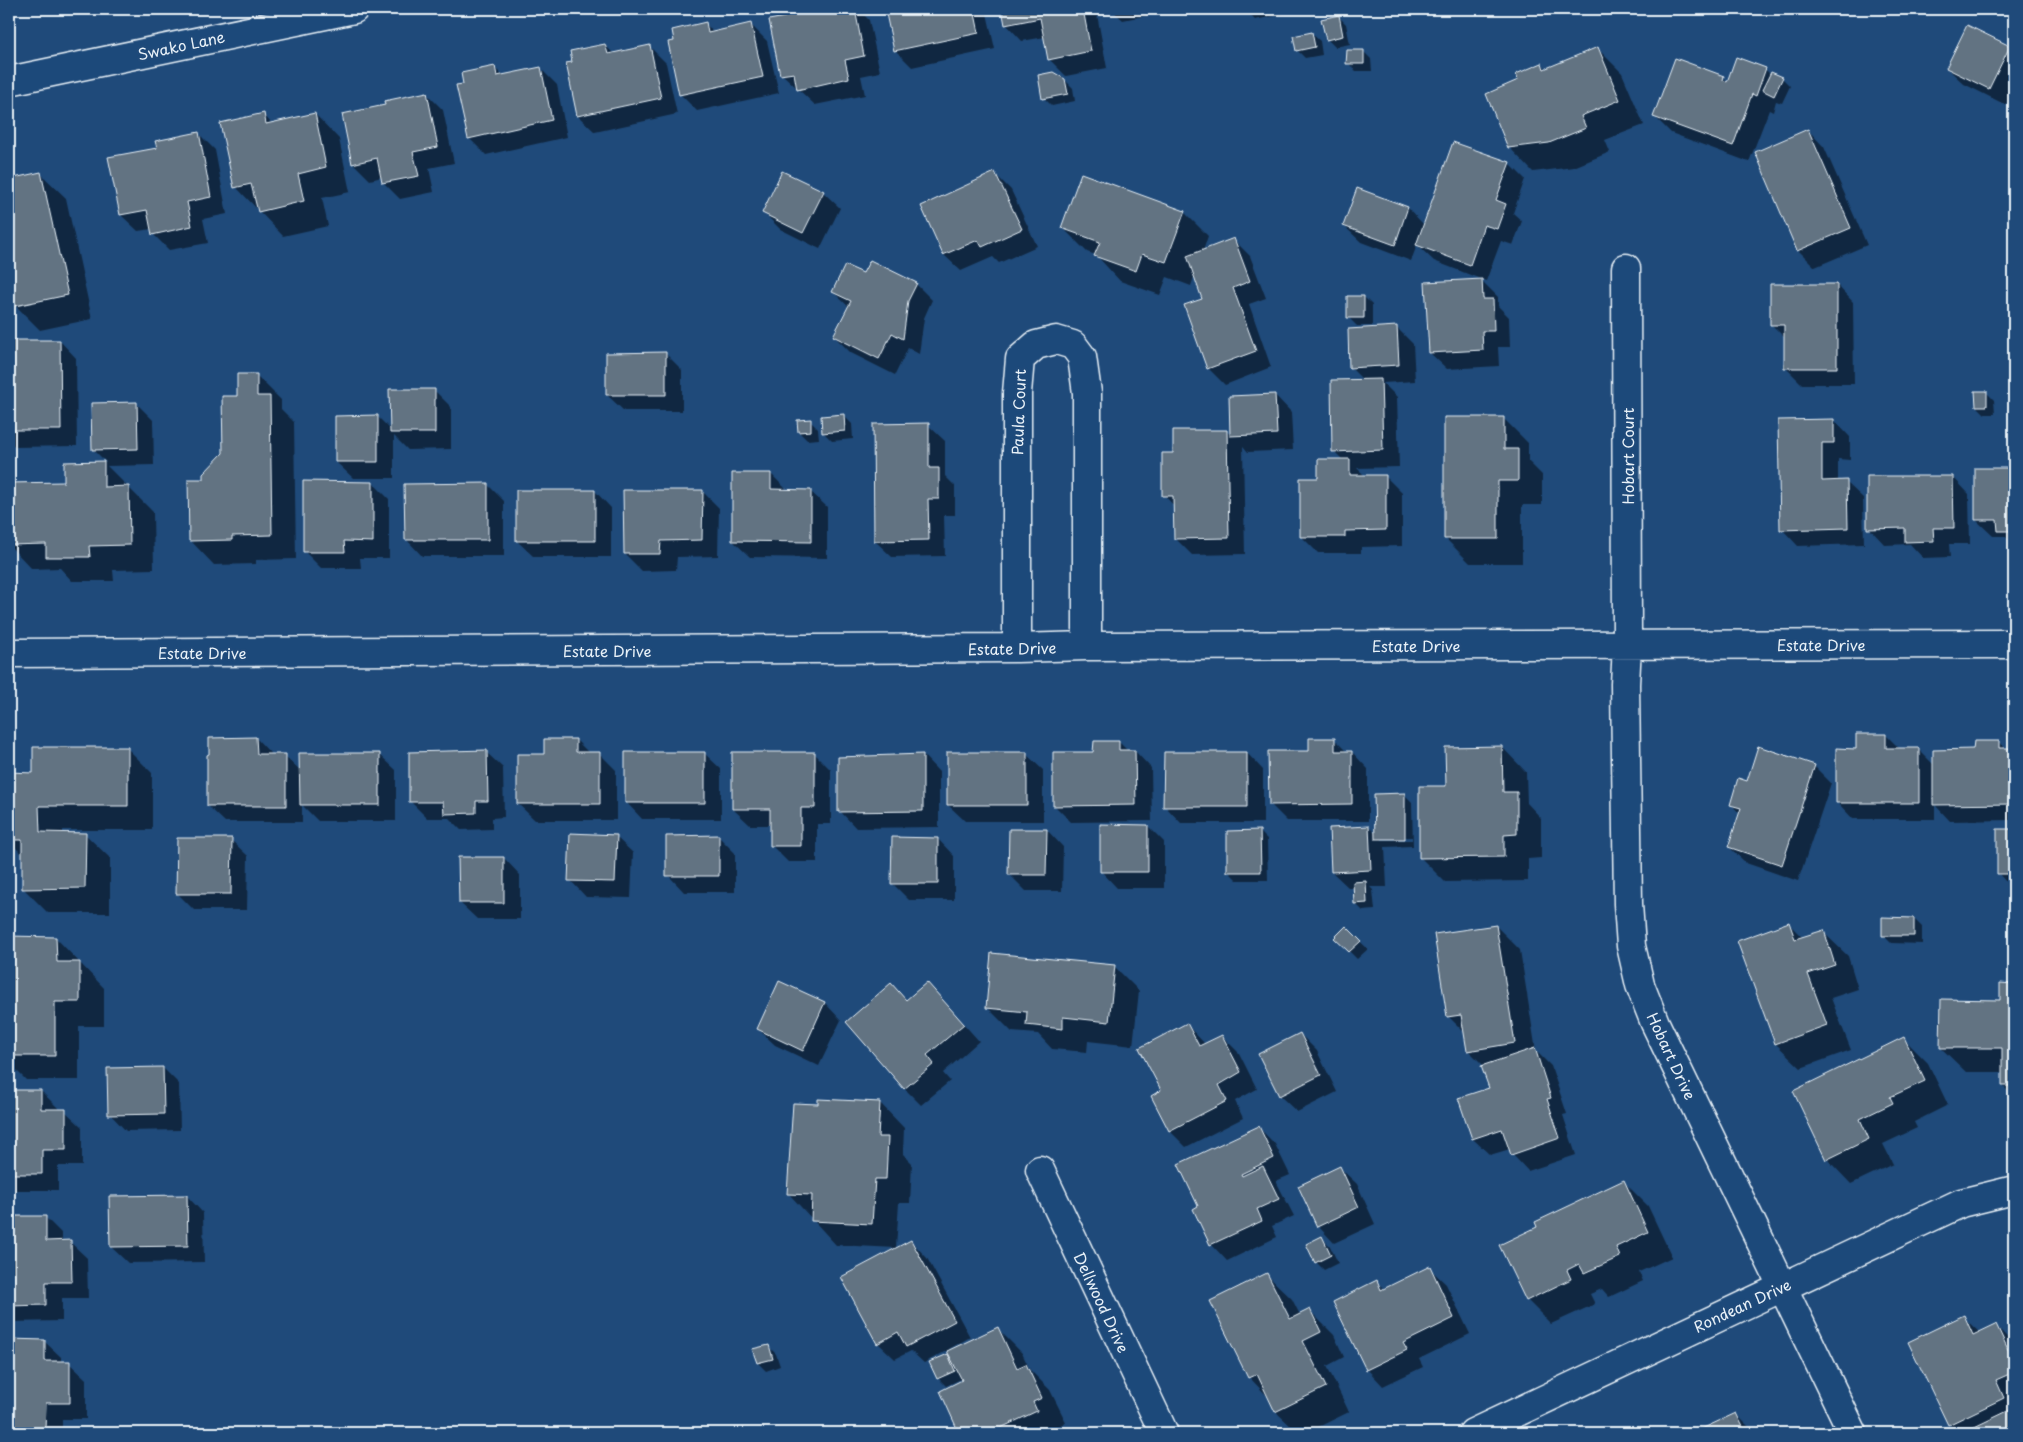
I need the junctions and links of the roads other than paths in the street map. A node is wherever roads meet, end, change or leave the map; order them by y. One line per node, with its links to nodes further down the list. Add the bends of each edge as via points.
1 (354, 9): 2 (street, Swako Lane)
2 (9, 81)
3 (1626, 268): 5 (street, Hobart Court)
4 (2014, 644): 5 (street, Estate Drive)
5 (1627, 645): 6 (street, Estate Drive); 11 (street, Hobart Drive, via 1628,904 1631,946 1640,985)
6 (1087, 646): 7 (street, Estate Drive); 7 (street, Paula Court, via 1087,393 1082,357 1073,345 1056,340 1036,345 1020,359 1017,394)
7 (1017, 648): 8 (street, Estate Drive)
8 (9, 653)
9 (1040, 1170): 12 (street, Dellwood Drive)
10 (2014, 1190): 11 (street, Rondean Drive, via 1961,1203)
11 (1783, 1286): 13 (street, Rondean Drive); 14 (street, Hobart Drive)
12 (1164, 1433)
13 (1474, 1433)
14 (1853, 1433)

